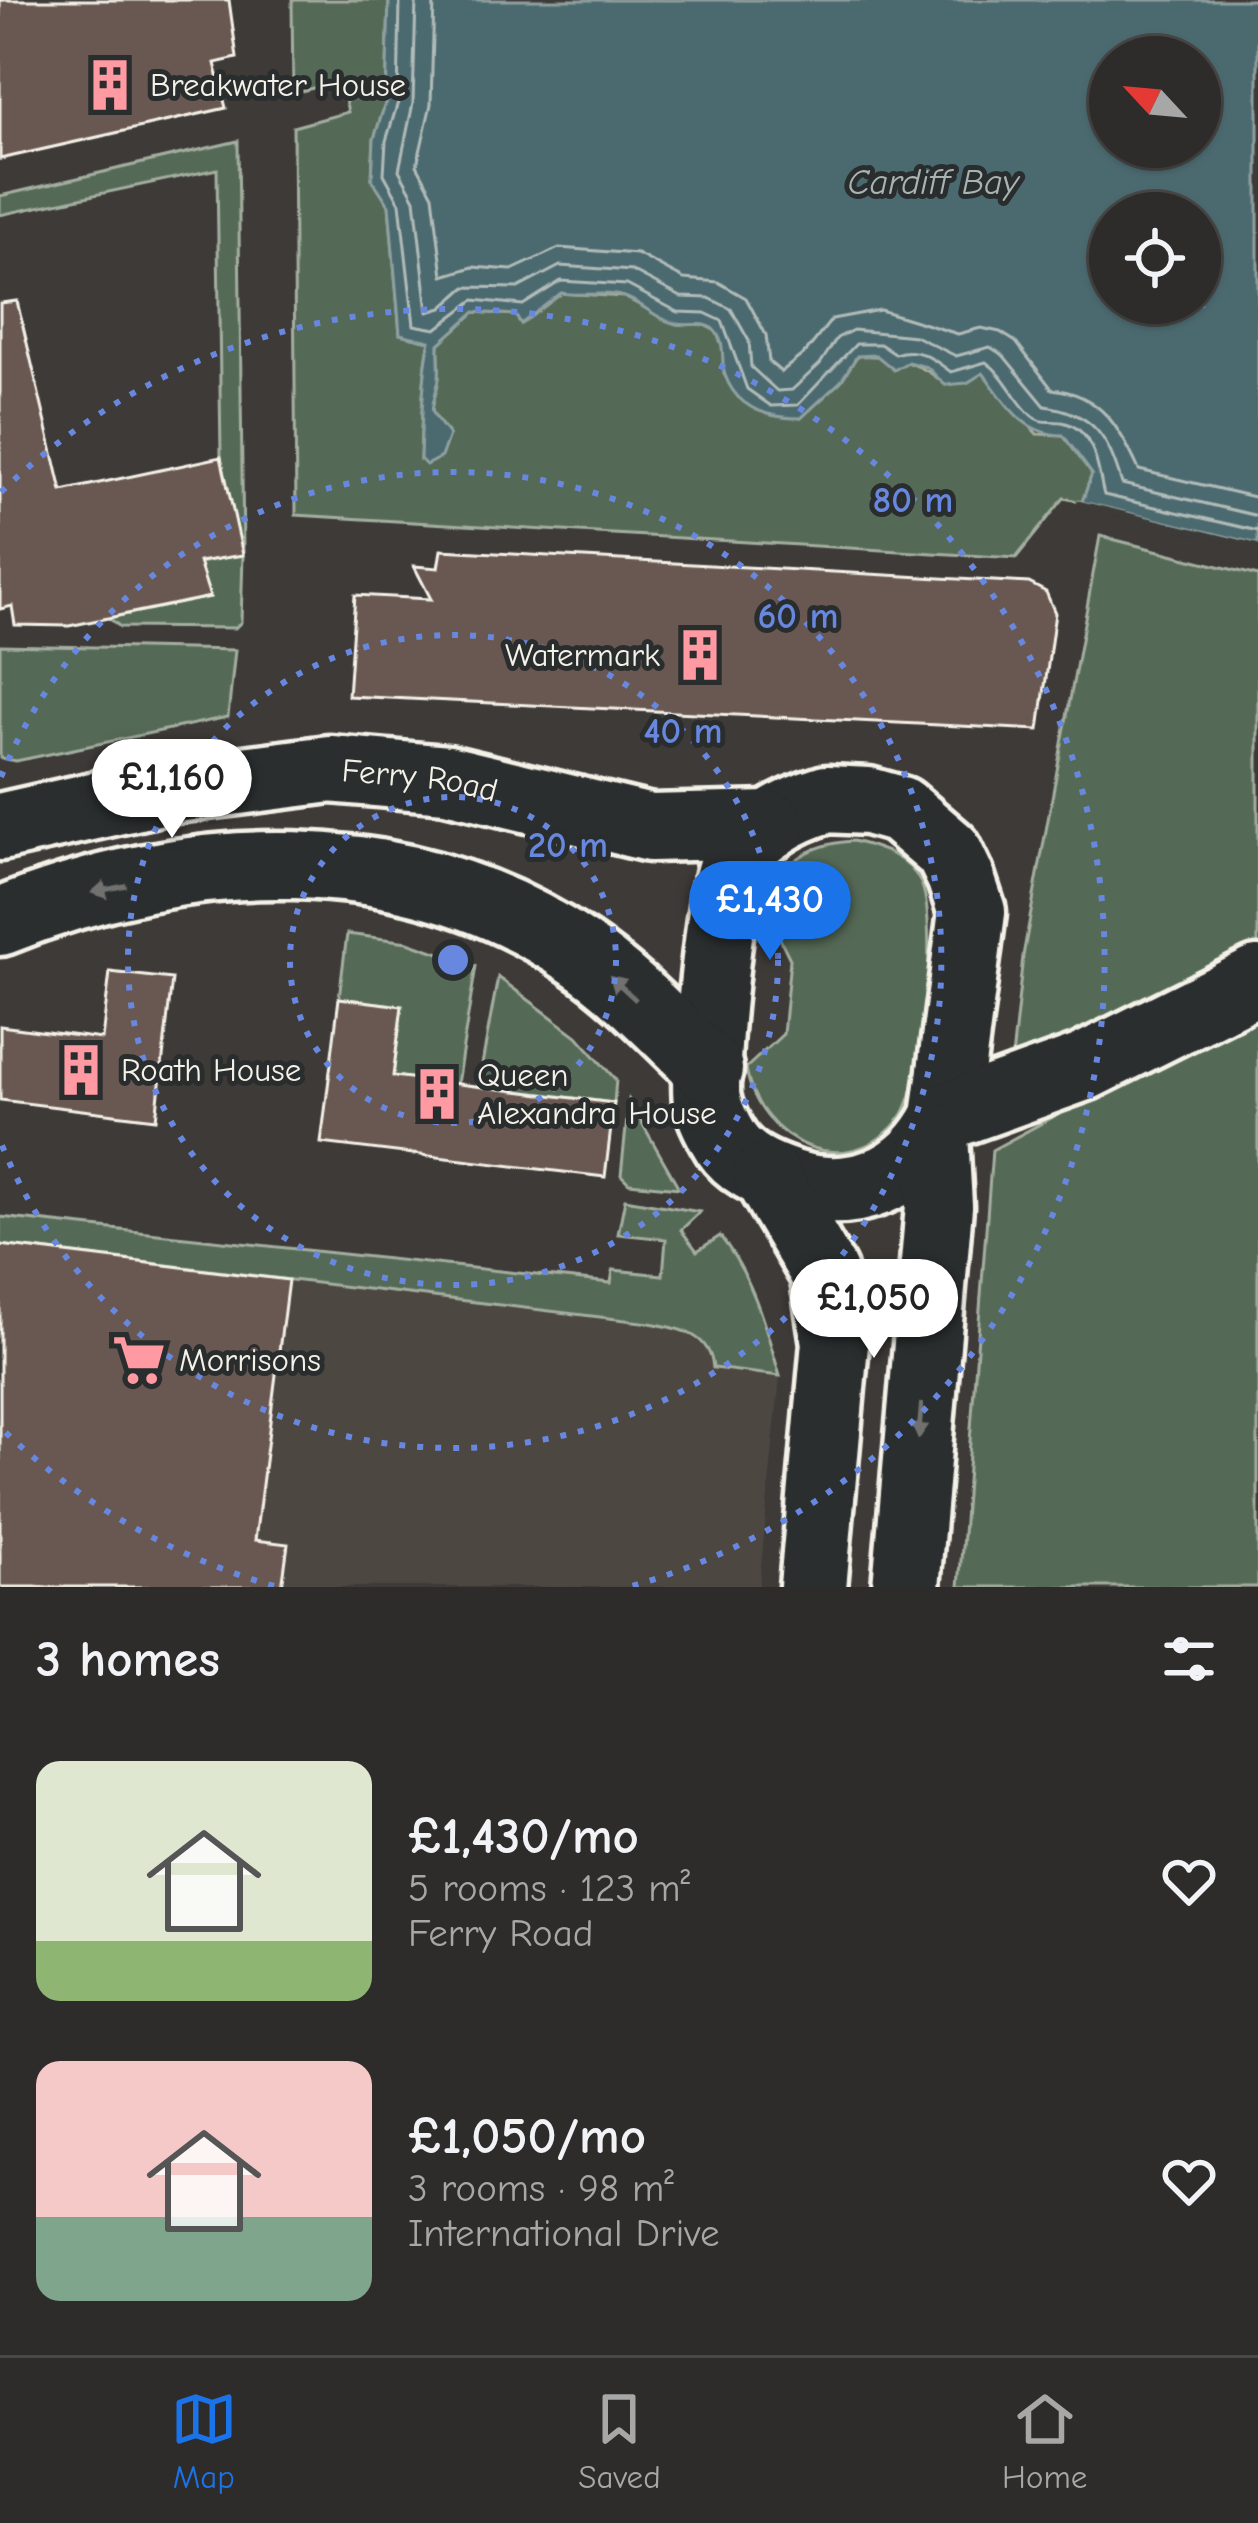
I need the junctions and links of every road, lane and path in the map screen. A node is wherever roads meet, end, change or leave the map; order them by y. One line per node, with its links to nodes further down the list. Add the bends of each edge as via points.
1 (771, 826): 2 (street, Ferry Road, via 650,828 447,779 330,769 160,791); 5 (street, via 732,866 726,889); 6 (street, via 827,799 868,801 900,810 948,851 972,912)
2 (0, 827)
3 (0, 922): 5 (street, one-way to 3, via 579,952 490,903 400,875 257,862 69,898)
4 (1258, 980): 6 (street)
5 (709, 1069): 7 (street, via 707,1099 726,1143)
6 (940, 1127): 7 (street, via 900,1172 847,1192 816,1192); 9 (street, one-way to 9)
7 (766, 1175): 8 (street, via 824,1273 835,1343)
8 (813, 1587)
9 (906, 1587)

